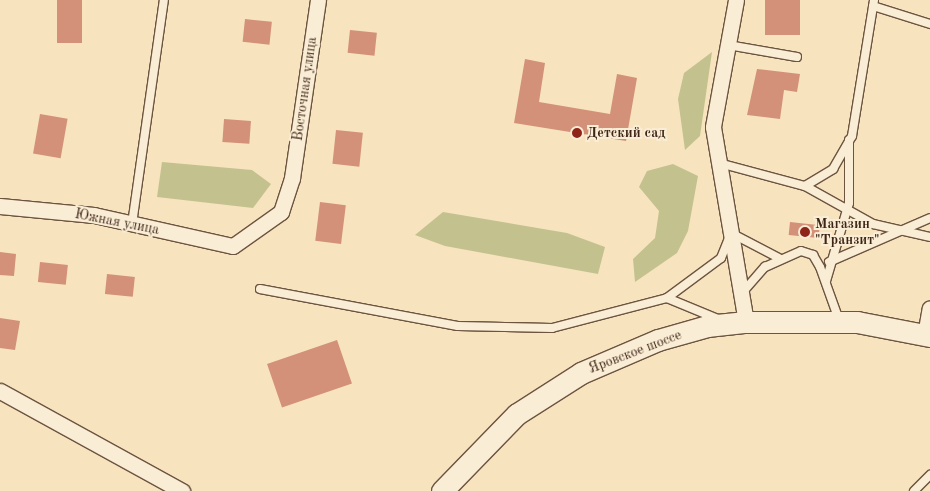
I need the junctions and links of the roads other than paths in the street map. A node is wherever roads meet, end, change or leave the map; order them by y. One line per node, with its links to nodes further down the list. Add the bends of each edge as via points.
1 (164, 0): 14 (lane)
2 (318, 0): 18 (street, Восточная улица, via 292,178 281,212)
3 (736, 0): 6 (street)
4 (874, 3): 5 (lane); 8 (lane)
5 (930, 24)
6 (728, 46): 7 (lane); 9 (street, via 713,127)
7 (797, 57)
8 (849, 140): 10 (lane, via 833,169); 12 (lane, via 852,182)
9 (719, 163): 10 (lane); 15 (street)
10 (805, 186): 12 (lane)
11 (0, 206): 14 (street, Южная улица)
12 (847, 212): 16 (lane); 20 (lane)
13 (930, 218): 16 (lane)
14 (132, 224): 18 (street, Южная улица)
15 (730, 226): 19 (lane); 24 (street); 25 (lane, via 722,258)
16 (903, 233): 17 (lane); 20 (lane)
17 (930, 237)
18 (233, 246)
19 (779, 258): 21 (lane, via 801,251 813,255); 24 (lane, via 752,278)
20 (831, 261): 21 (lane); 22 (lane)
21 (820, 267): 22 (lane)
22 (826, 282): 28 (lane)
23 (260, 289): 25 (lane, via 458,326 543,328)
24 (741, 294): 27 (street)
25 (667, 298): 27 (lane)
26 (930, 308): 29 (street)
27 (738, 322): 28 (main road, Яровское шоссе); 33 (main road, Яровское шоссе, via 658,340 581,373 517,414)
28 (839, 322): 29 (main road, Яровское шоссе)
29 (927, 336)
30 (0, 391): 32 (street)
31 (930, 474): 34 (lane)
32 (182, 491)
33 (442, 491)
34 (914, 491)

